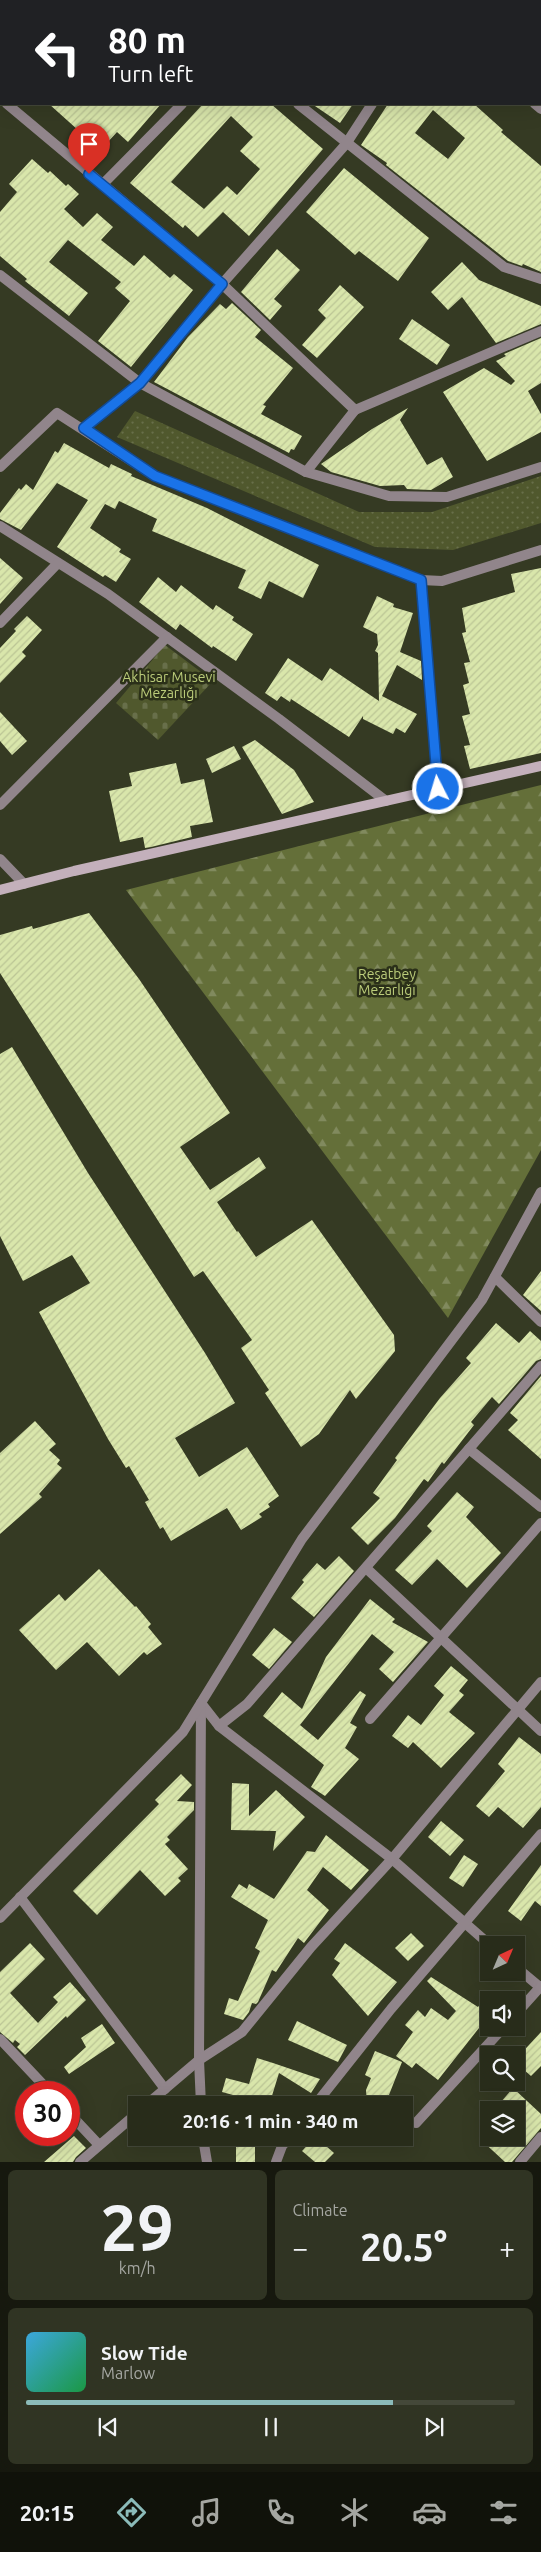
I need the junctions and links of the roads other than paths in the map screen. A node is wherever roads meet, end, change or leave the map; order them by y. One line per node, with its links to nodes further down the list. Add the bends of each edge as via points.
1 (8, 105): 6 (street)
2 (181, 105): 6 (street)
3 (299, 105): 5 (street)
4 (371, 105): 5 (street)
5 (346, 144): 8 (street, via 504,268); 9 (street)
6 (102, 185): 9 (street)
7 (0, 275): 11 (street)
8 (541, 279)
9 (222, 284): 11 (street); 12 (street)
10 (541, 331): 12 (street)
11 (140, 383): 13 (street); 16 (street)
12 (354, 410): 16 (street)
13 (84, 428): 14 (street, via 57,413); 20 (street, via 155,476)
14 (0, 467)
15 (541, 467): 16 (street, via 447,497 389,496)
16 (306, 472)
17 (0, 526): 19 (street)
18 (541, 550): 20 (street, via 442,581)
19 (58, 563): 21 (street); 22 (street)
20 (421, 580): 24 (street)
21 (0, 623)
22 (167, 637): 25 (street); 26 (street)
23 (541, 766): 24 (street)
24 (438, 789): 25 (street)
25 (386, 801): 28 (street)
26 (0, 805)
27 (0, 859): 28 (street)
28 (24, 884): 29 (street)
29 (0, 890)
30 (541, 1192): 31 (street)
31 (495, 1277): 32 (street); 40 (street, via 482,1300 302,1539)
32 (541, 1322)
33 (541, 1366): 34 (street)
34 (469, 1449): 35 (street); 37 (street)
35 (541, 1507)
36 (541, 1523): 38 (street)
37 (366, 1568): 38 (street); 43 (street, via 247,1704)
38 (439, 1639): 41 (street); 42 (street)
39 (541, 1682): 41 (street)
40 (201, 1703): 43 (street); 47 (street, via 183,1732); 56 (street)
41 (518, 1711): 44 (street); 46 (street)
42 (370, 1719)
43 (219, 1726): 46 (street)
44 (541, 1731)
45 (541, 1834): 49 (street)
46 (392, 1859): 49 (street); 56 (street, via 311,1947 242,2032)
47 (20, 1897): 48 (street); 58 (street)
48 (0, 1918)
49 (464, 1922): 50 (street); 61 (street)
50 (480, 1936)
51 (525, 1975): 52 (street)
52 (541, 1988): 53 (street)
53 (525, 2005)
54 (497, 2036): 63 (street)
55 (0, 2039): 57 (street)
56 (199, 2060): 58 (street); 60 (street)
57 (40, 2081)
58 (166, 2089): 59 (street)
59 (157, 2096)
60 (201, 2096)
61 (322, 2096)
62 (128, 2121): 66 (street)
63 (416, 2123)
64 (80, 2125): 66 (street)
65 (541, 2137): 72 (street)
66 (99, 2146): 69 (street)
67 (205, 2146): 70 (street)
68 (282, 2146): 71 (street)
69 (80, 2162)
70 (208, 2162)
71 (276, 2162)
72 (520, 2162)

